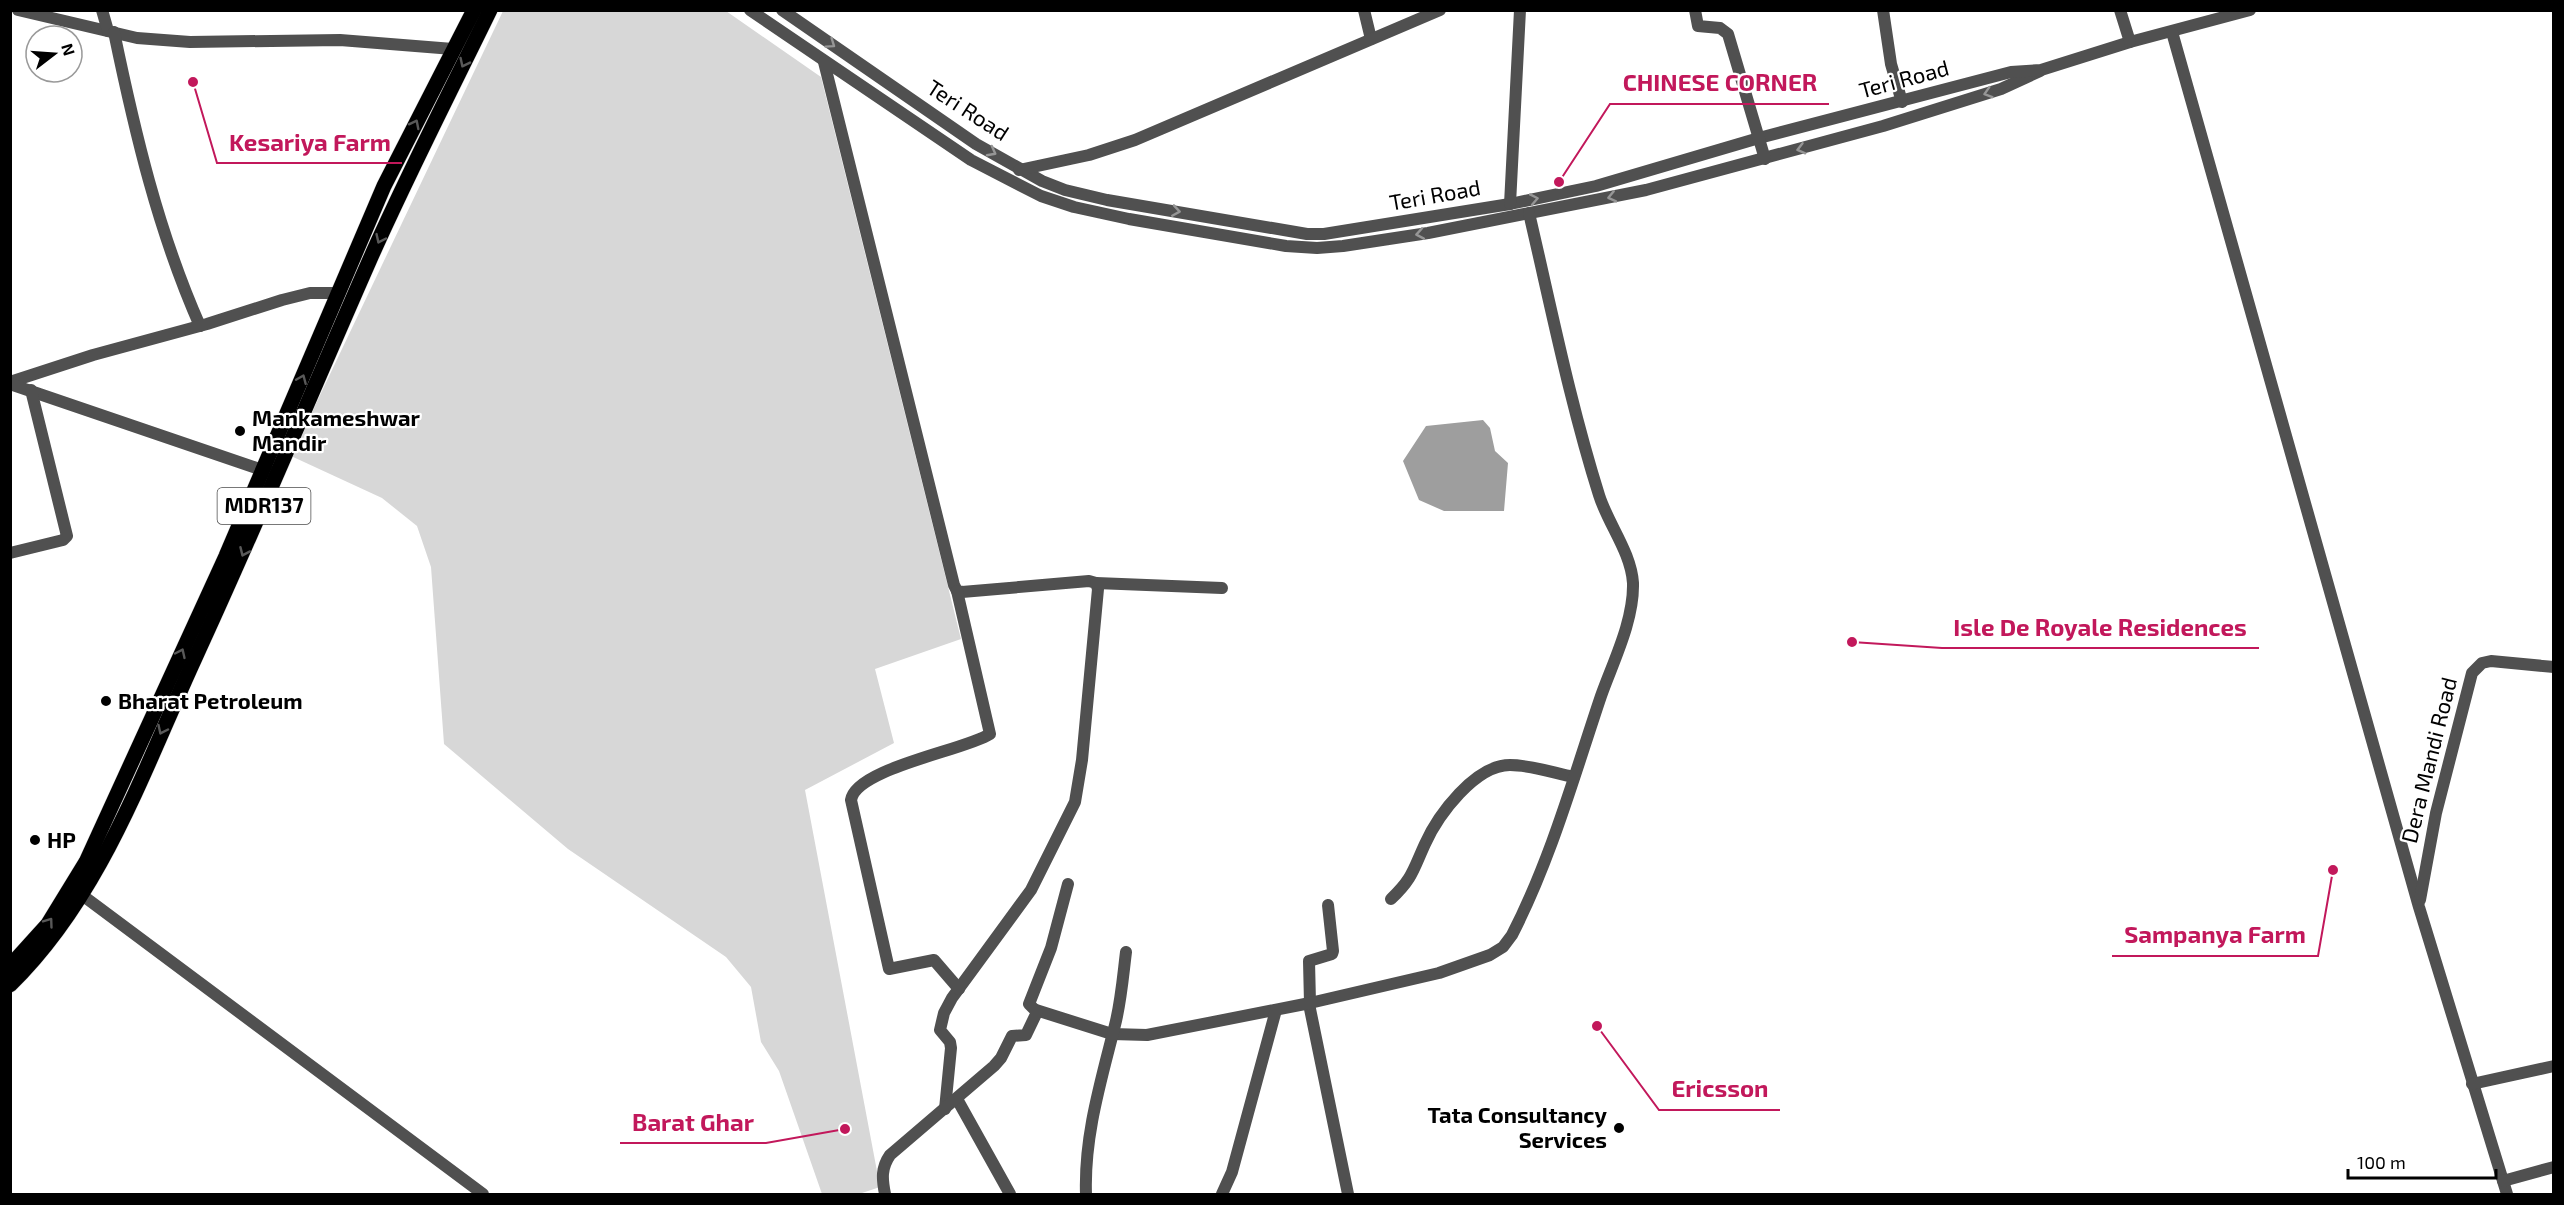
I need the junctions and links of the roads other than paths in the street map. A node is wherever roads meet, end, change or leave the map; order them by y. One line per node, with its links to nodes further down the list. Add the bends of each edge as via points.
1 (18, 10): 15 (street)
2 (102, 10): 15 (street)
3 (474, 10): 19 (main road, MDR137)
4 (490, 10): 35 (main road, MDR137, one-way to 35)
5 (750, 10): 20 (street)
6 (782, 10): 25 (street, Teri Road, one-way to 25, via 976,144)
7 (1364, 10): 17 (street)
8 (1440, 10): 17 (street)
9 (1520, 10): 27 (street)
10 (1695, 10): 23 (street, via 1698,26 1720,28 1728,34)
11 (1883, 10): 22 (street, via 1891,64)
12 (2120, 10): 18 (street)
13 (2250, 10): 14 (street, Teri Road)
14 (2220, 14): 16 (street, Teri Road)
15 (111, 32): 19 (street, via 190,42 340,40); 32 (street, via 162,230)
16 (2172, 32): 18 (street, Teri Road); 46 (street)
17 (1371, 39): 25 (street, via 1127,143)
18 (2130, 42): 21 (street, Teri Road)
19 (453, 49): 31 (main road, MDR137, one-way to 19, via 384,186)
20 (824, 62): 26 (street); 39 (street)
21 (2041, 70): 22 (street, Teri Road, via 2011,72); 24 (street, one-way to 24, via 2001,90)
22 (1902, 102): 23 (street, Teri Road)
23 (1759, 138): 24 (street); 27 (street, Teri Road, one-way to 23, via 1596,186)
24 (1765, 159): 29 (street, one-way to 29, via 1605,199)
25 (1022, 168): 26 (street); 28 (street, Teri Road, one-way to 28, via 1042,181 1086,195 1307,234 1340,233)
26 (999, 176): 30 (street, one-way to 26, via 1343,246 1286,246 1074,207)
27 (1510, 204): 28 (street, Teri Road)
28 (1481, 208): 30 (street)
29 (1529, 213): 30 (street); 41 (street, via 1599,495 1626,555 1633,585 1621,640)
30 (1484, 221)
31 (338, 293): 32 (street, via 310,293); 35 (main road, MDR137, one-way to 31)
32 (200, 326): 33 (street)
33 (10, 383): 34 (street)
34 (31, 390): 35 (street); 36 (street, via 67,537)
35 (270, 473): 43 (main road, MDR137, one-way to 43, via 115,833); 48 (main road, MDR137, one-way to 35, via 48,924 86,862 226,556)
36 (10, 554)
37 (1096, 583): 38 (street); 39 (street); 50 (street, via 1075,802 1031,890)
38 (1222, 588)
39 (957, 591): 50 (street, via 990,734 892,770 866,784 851,800 889,969 934,960)
40 (2553, 667): 46 (street, Dera Mandi Road, via 2491,662 2482,663 2472,673 2436,813)
41 (1574, 777): 44 (street, via 1510,765 1483,774 1440,817 1412,876); 51 (street, via 1521,918 1503,947 1439,973)
42 (1068, 884): 52 (street, via 1052,948 1029,1004)
43 (82, 895): 49 (main road, MDR137, via 53,937); 61 (street)
44 (1391, 899)
45 (1328, 905): 51 (street, via 1333,951 1309,961)
46 (2419, 907): 56 (street)
47 (1126, 952): 54 (street)
48 (10, 966)
49 (10, 985)
50 (959, 988): 58 (street, via 939,1025 951,1048)
51 (1310, 1004): 53 (street); 66 (street)
52 (1036, 1010): 54 (street); 57 (street, via 1026,1035 1012,1036 999,1062)
53 (1276, 1010): 54 (street, via 1147,1035); 65 (street, via 1232,1172)
54 (1112, 1034): 64 (street, via 1091,1120)
55 (2553, 1066): 56 (street)
56 (2472, 1084): 60 (street)
57 (957, 1099): 58 (street); 63 (street)
58 (945, 1109): 62 (street, via 883,1165)
59 (2553, 1167): 60 (street)
60 (2503, 1181): 67 (street)
61 (483, 1194)
62 (885, 1194)
63 (1010, 1194)
64 (1086, 1194)
65 (1222, 1194)
66 (1348, 1194)
67 (2507, 1194)

